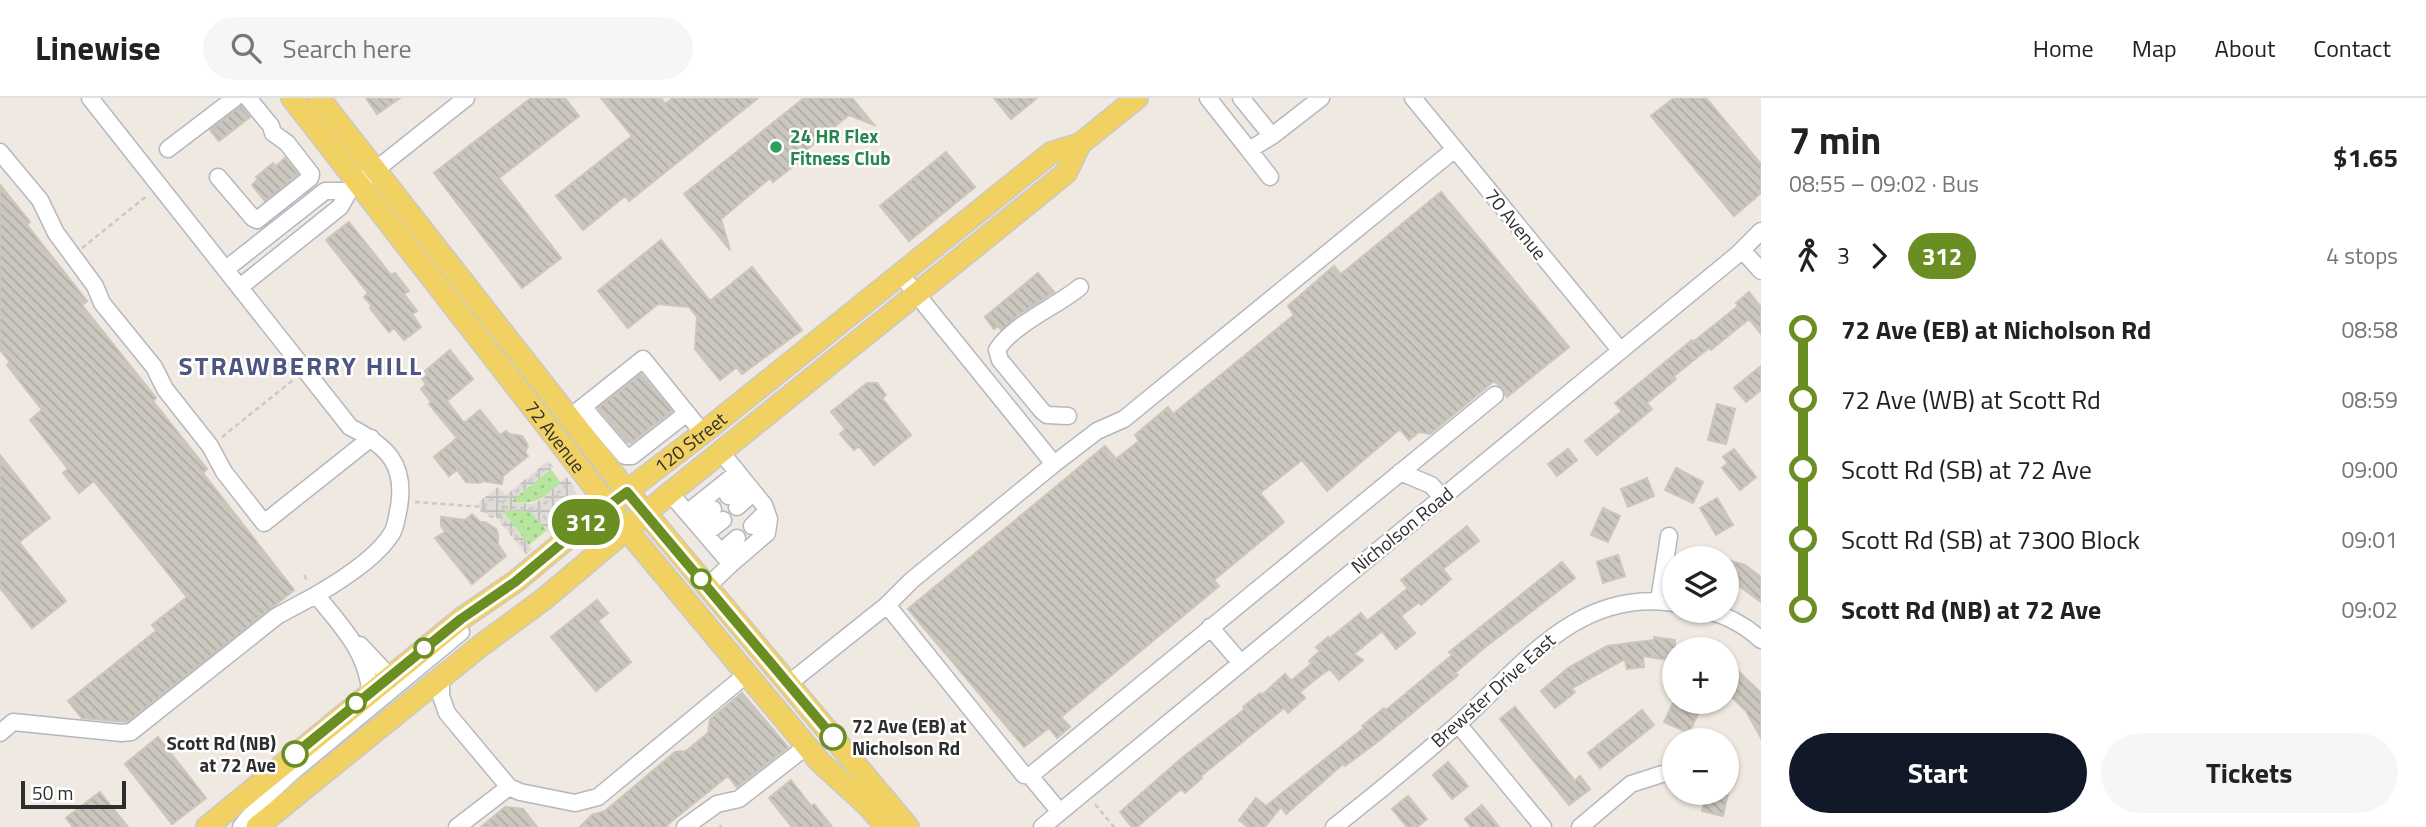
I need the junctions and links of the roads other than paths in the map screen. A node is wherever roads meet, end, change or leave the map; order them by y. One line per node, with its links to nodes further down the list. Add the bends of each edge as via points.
1 (90, 98): 25 (street)
2 (235, 98): 15 (street)
3 (248, 98): 20 (street, via 310,178 257,220)
4 (292, 98): 22 (main road, 72 Avenue)
5 (319, 98): 19 (main road, 72 Avenue)
6 (466, 98): 19 (street)
7 (1137, 98): 14 (main road, 120 Street)
8 (1241, 98): 13 (street)
9 (1309, 98): 13 (street)
10 (1321, 98): 13 (street)
11 (1413, 98): 16 (street, 70 Avenue)
12 (1213, 100): 17 (street)
13 (1270, 133): 17 (street)
14 (1080, 144): 27 (main road, 120 Street, via 1051,153); 30 (main road, 120 Street, via 1066,173)
15 (168, 149)
16 (1455, 149): 31 (street, 70 Avenue); 39 (street, via 1124,419 1097,431)
17 (1250, 150): 21 (street)
18 (0, 152): 37 (street, via 40,200 102,303 154,367 264,523)
19 (376, 170): 22 (street); 33 (main road, 72 Avenue)
20 (218, 177)
21 (1270, 177)
22 (354, 188): 25 (street, via 325,191); 28 (street, via 340,207); 46 (main road, 72 Avenue)
23 (1761, 231): 24 (street, Nicholson Road)
24 (1742, 250): 26 (street); 31 (street, Nicholson Road)
25 (226, 270): 28 (street)
26 (1761, 271)
27 (901, 275): 30 (street); 36 (main road, 120 Street)
28 (240, 287): 37 (street, via 350,427)
29 (1080, 288): 35 (street, via 1038,314 997,350 1000,360 1042,411)
30 (916, 294): 38 (main road, 120 Street); 39 (street)
31 (1620, 350): 44 (street, Nicholson Road)
32 (1495, 395): 40 (street)
33 (576, 412): 34 (street, via 625,456 632,456); 34 (street, via 643,359); 42 (main road, 72 Avenue)
34 (687, 413): 36 (street)
35 (1068, 416)
36 (703, 433): 42 (main road, 120 Street)
37 (371, 438): 58 (street, via 396,463 401,485 394,532 378,550)
38 (721, 452): 41 (street); 43 (main road, 120 Street)
39 (1054, 464): 60 (street)
40 (1400, 472): 44 (street, via 1431,485); 62 (street)
41 (745, 483): 45 (street); 47 (street); 50 (street)
42 (627, 492): 46 (main road, 120 Street); 48 (main road, 72 Avenue)
43 (670, 493): 48 (main road, 120 Street); 50 (street)
44 (1442, 497): 65 (street, Nicholson Road)
45 (732, 502)
46 (611, 509): 52 (main road, 72 Avenue); 67 (main road, 120 Street); 83 (street, via 525,585 291,773)
47 (766, 512): 51 (street); 56 (street, via 767,533)
48 (646, 514): 52 (main road, 120 Street); 57 (main road, 72 Avenue)
49 (718, 514): 50 (street)
50 (696, 524): 56 (street)
51 (752, 526)
52 (628, 530): 66 (main road, 72 Avenue); 68 (main road, 120 Street)
53 (1669, 536): 55 (street)
54 (737, 538): 56 (street)
55 (1669, 546)
56 (726, 558): 57 (street)
57 (707, 587): 69 (main road, 72 Avenue)
58 (313, 590): 63 (street); 74 (street, via 131,732 13,722)
59 (1662, 602): 73 (street, Brewster Drive East, via 1600,609 1558,631)
60 (887, 605): 69 (street); 78 (street, via 1024,775)
61 (1738, 623): 64 (street)
62 (1210, 627): 65 (street); 78 (street)
63 (352, 640): 67 (street); 70 (street, via 368,672)
64 (1761, 640)
65 (1241, 663): 80 (street, Nicholson Road)
66 (747, 674): 75 (main road, via 766,677 807,727 822,739); 76 (main road, 72 Avenue); 79 (street, via 598,797 575,803)
67 (389, 676): 70 (main road, 120 Street)
68 (441, 677): 71 (main road, 120 Street); 72 (street)
69 (788, 684): 75 (main road, 72 Avenue)
70 (370, 692): 82 (main road, 120 Street)
71 (414, 699): 72 (street); 84 (main road, 120 Street)
72 (447, 713): 79 (street)
73 (1458, 724): 81 (street, Brewster Drive East); 92 (street)
74 (0, 733)
75 (835, 740): 88 (main road, 72 Avenue)
76 (807, 747): 86 (street, via 739,799 717,804); 87 (main road, 72 Avenue)
77 (1662, 775): 93 (street, via 1631,784)
78 (1030, 776): 80 (street)
79 (509, 787): 85 (street)
80 (1060, 812): 89 (street, Nicholson Road)
81 (1350, 814): 90 (street, Brewster Drive East); 91 (street)
82 (207, 827)
83 (241, 827)
84 (257, 827)
85 (457, 827)
86 (685, 827)
87 (886, 827)
88 (908, 827)
89 (1042, 827)
90 (1334, 827)
91 (1361, 827)
92 (1543, 827)
93 (1580, 827)

